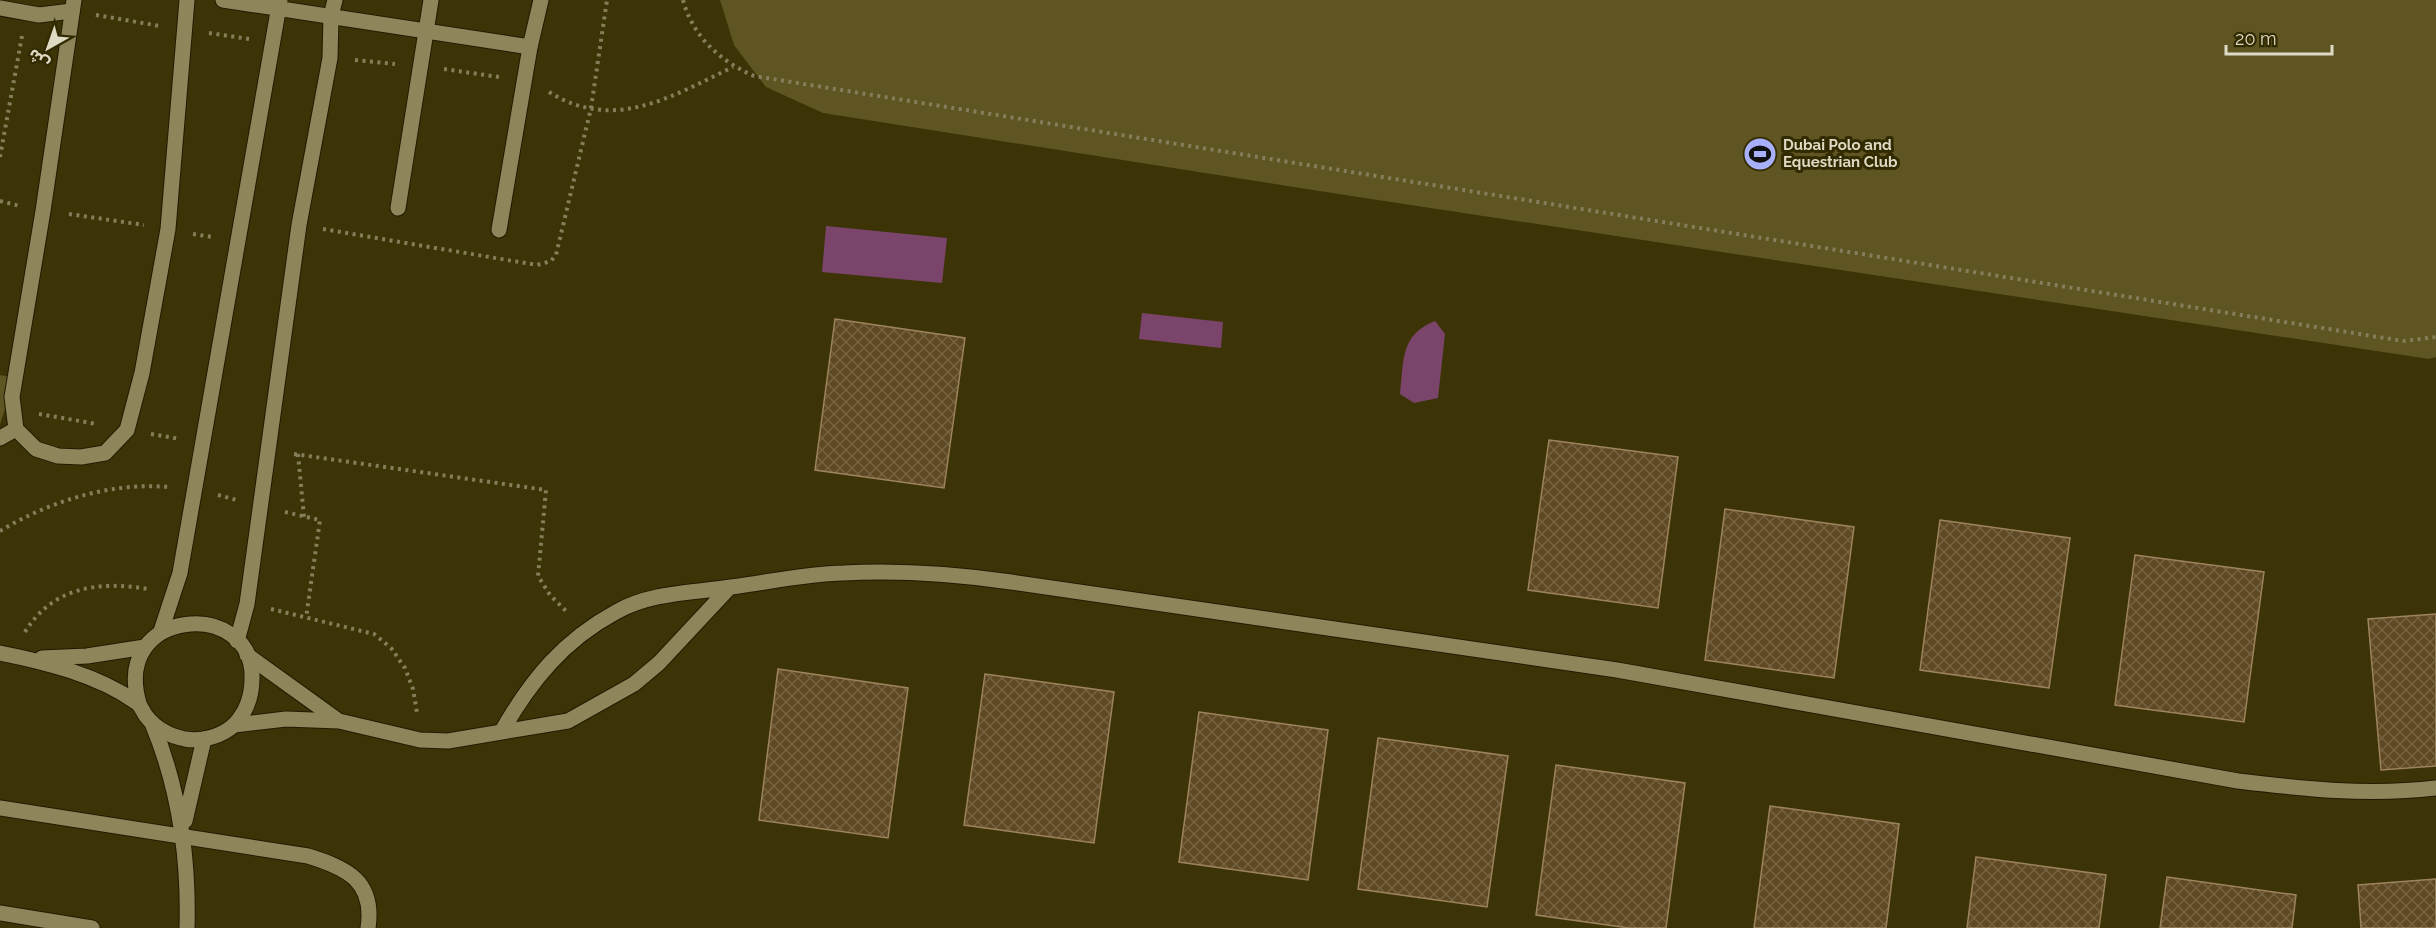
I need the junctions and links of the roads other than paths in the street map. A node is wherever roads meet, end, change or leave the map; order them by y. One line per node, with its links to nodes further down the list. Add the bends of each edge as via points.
1 (187, 0): 14 (street, via 168,229 142,373 127,430 105,453 81,457 58,456 36,449)
2 (223, 0): 6 (street)
3 (335, 0): 9 (street)
4 (431, 0): 10 (street)
5 (541, 0): 11 (street)
6 (279, 4): 9 (street); 17 (street, via 180,573)
7 (73, 5): 8 (street, via 39,15); 14 (street, via 12,397)
8 (0, 8)
9 (331, 16): 10 (street); 18 (street, via 330,58 299,225 247,604)
10 (425, 31): 11 (street); 12 (street)
11 (530, 47): 13 (street)
12 (398, 208)
13 (499, 230)
14 (16, 429): 15 (street)
15 (0, 438)
16 (729, 588): 27 (street, via 634,684 568,721); 27 (street, via 686,591 618,610 561,649 522,696); 29 (street, via 842,573 955,574 1629,672 2238,781 2364,793)
17 (161, 631): 18 (street, via 181,623 201,623 221,629); 19 (street)
18 (237, 641): 21 (street)
19 (145, 647): 22 (street, via 87,656); 23 (street, via 135,674)
20 (0, 654): 22 (street)
21 (247, 655): 24 (street); 26 (street, via 252,692)
22 (27, 659): 23 (street, via 85,676)
23 (139, 703): 25 (street)
24 (339, 721): 26 (street, via 286,719); 27 (street, via 420,741 476,738)
25 (152, 723): 28 (street, via 186,740); 31 (street, via 173,784)
26 (234, 725): 28 (street)
27 (502, 731)
28 (204, 740): 31 (street)
29 (2436, 788)
30 (0, 808): 31 (street)
31 (182, 835): 34 (street); 35 (street, via 334,864 352,874 364,889 370,908)
32 (0, 913): 33 (street)
33 (92, 928)
34 (188, 928)
35 (368, 928)

